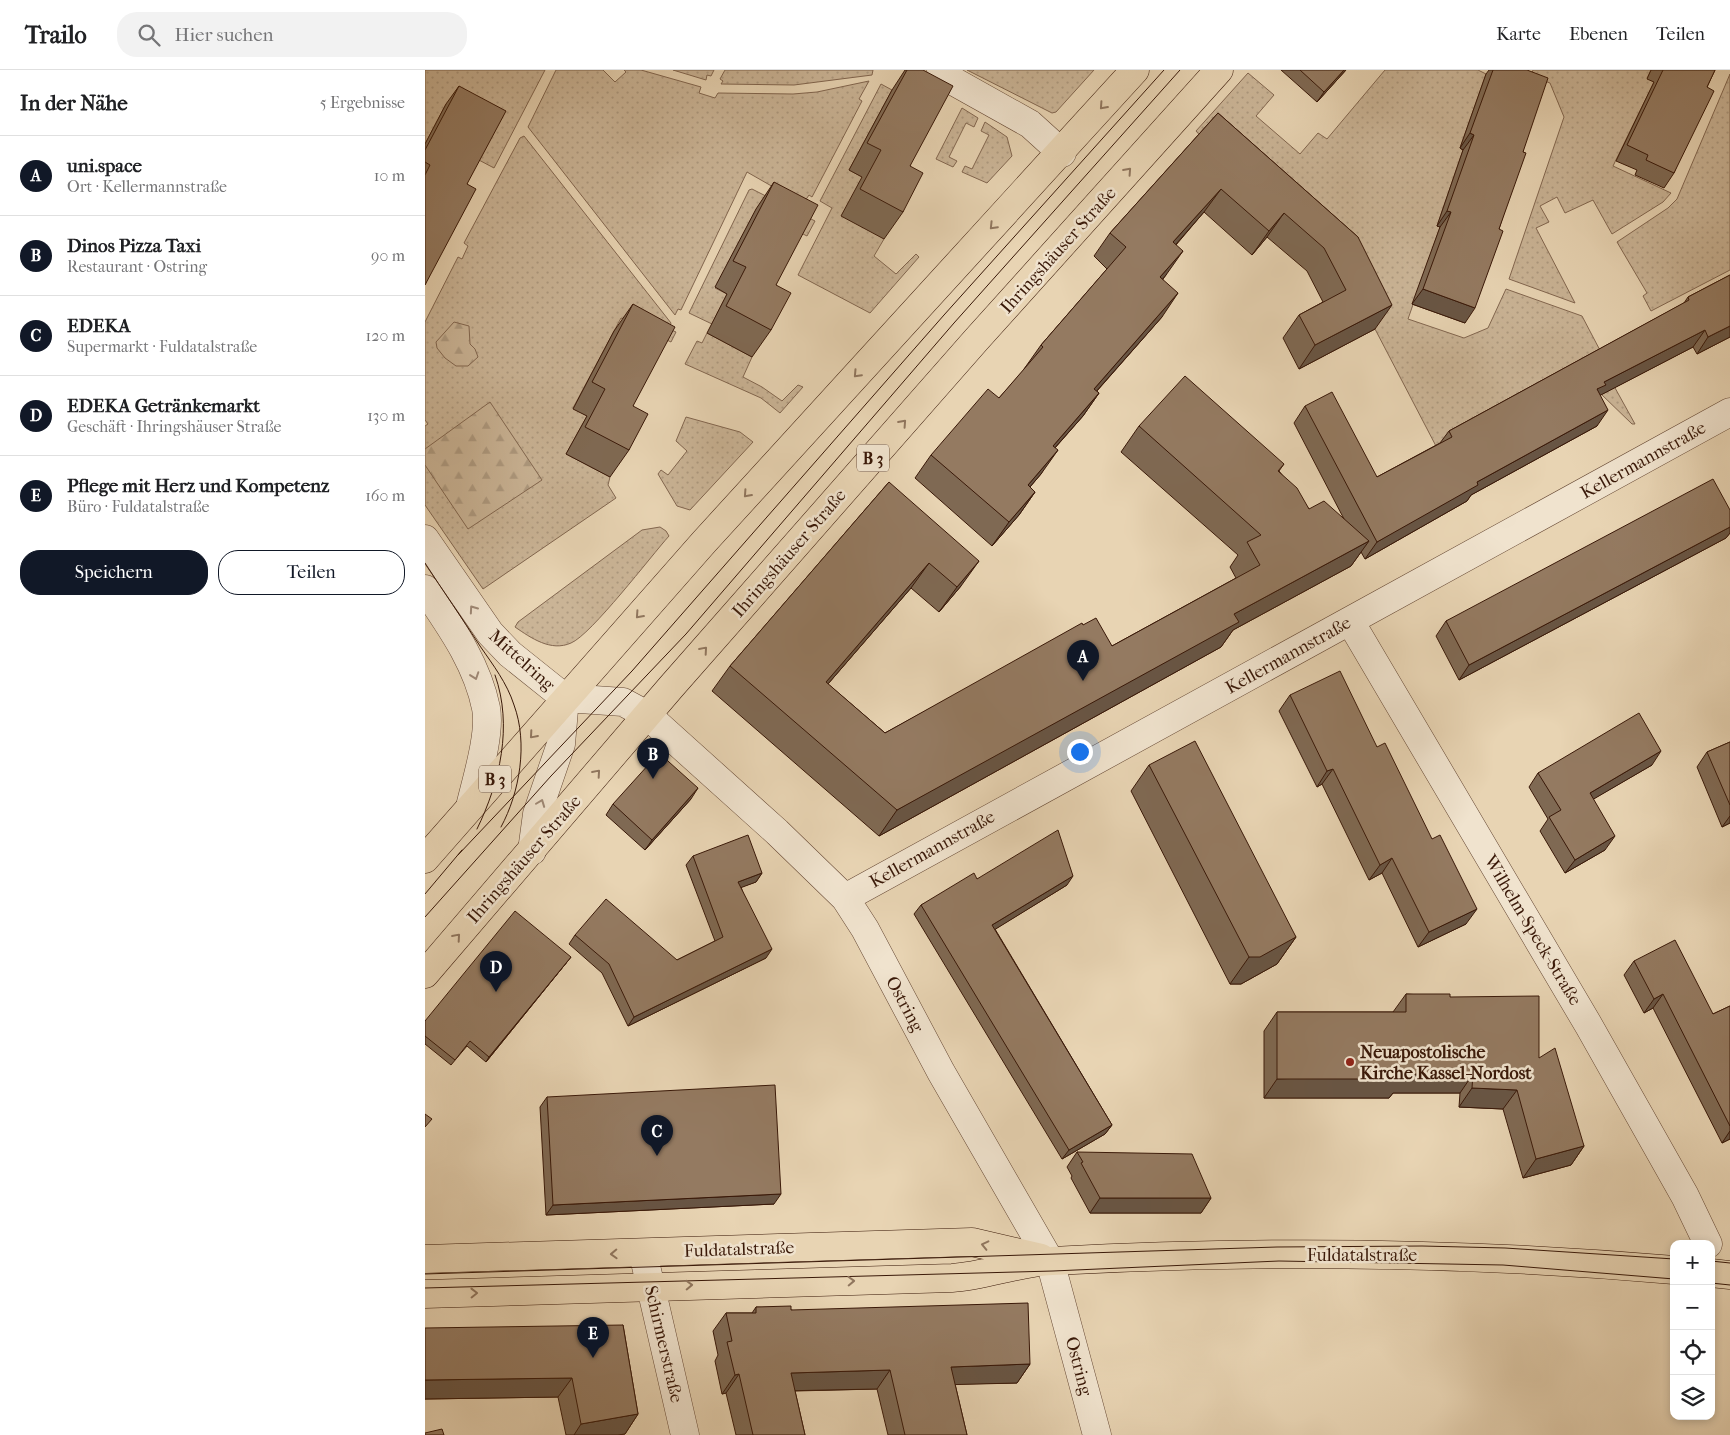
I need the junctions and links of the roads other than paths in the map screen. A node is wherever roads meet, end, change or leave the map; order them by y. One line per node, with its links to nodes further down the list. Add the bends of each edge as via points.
1 (941, 70): 4 (street, via 955,82 1030,124)
2 (1135, 70): 4 (main road, B 3, one-way to 4)
3 (1219, 70): 10 (main road, Ihringshäuser Straße / B 3, one-way to 3, via 976,340)
4 (1061, 153): 9 (main road, B 3, one-way to 9, via 956,264)
5 (1730, 412): 8 (street, Kellermannstraße)
6 (425, 540): 9 (street, Mittelring, one-way to 6, via 490,634)
7 (425, 589): 11 (street, Mittelring, one-way to 11, via 467,653 486,709 484,743)
8 (1350, 620): 14 (street, Kellermannstraße); 16 (street, Wilhelm-Speck-Straße, via 1589,1026 1685,1196)
9 (565, 698): 10 (street, Ostring, via 623,702); 11 (main road, B 3, one-way to 11); 12 (street, Mittelring, one-way to 9, via 537,814 561,744)
10 (647, 715): 12 (main road, Ihringshäuser Straße / B 3, one-way to 10); 14 (street, Ostring)
11 (470, 807): 13 (main road, B 3)
12 (532, 851): 15 (main road, Ihringshäuser Straße / B 3, one-way to 12)
13 (425, 859)
14 (845, 898): 19 (street, Ostring)
15 (425, 974)
16 (1706, 1240)
17 (643, 1253): 18 (main road, Fuldatalstraße, one-way to 18); 19 (main road, Fuldatalstraße, one-way to 17, via 972,1242); 21 (street, Schirmerstraße)
18 (425, 1259)
19 (1050, 1261): 20 (main road, Fuldatalstraße, via 1378,1254 1556,1260); 21 (main road, Fuldatalstraße, one-way to 19, via 967,1277); 24 (street, Ostring)
20 (1670, 1270)
21 (650, 1286): 22 (main road, Fuldatalstraße, one-way to 21); 23 (street, Schirmerstraße)
22 (425, 1294)
23 (685, 1435)
24 (1097, 1435)

